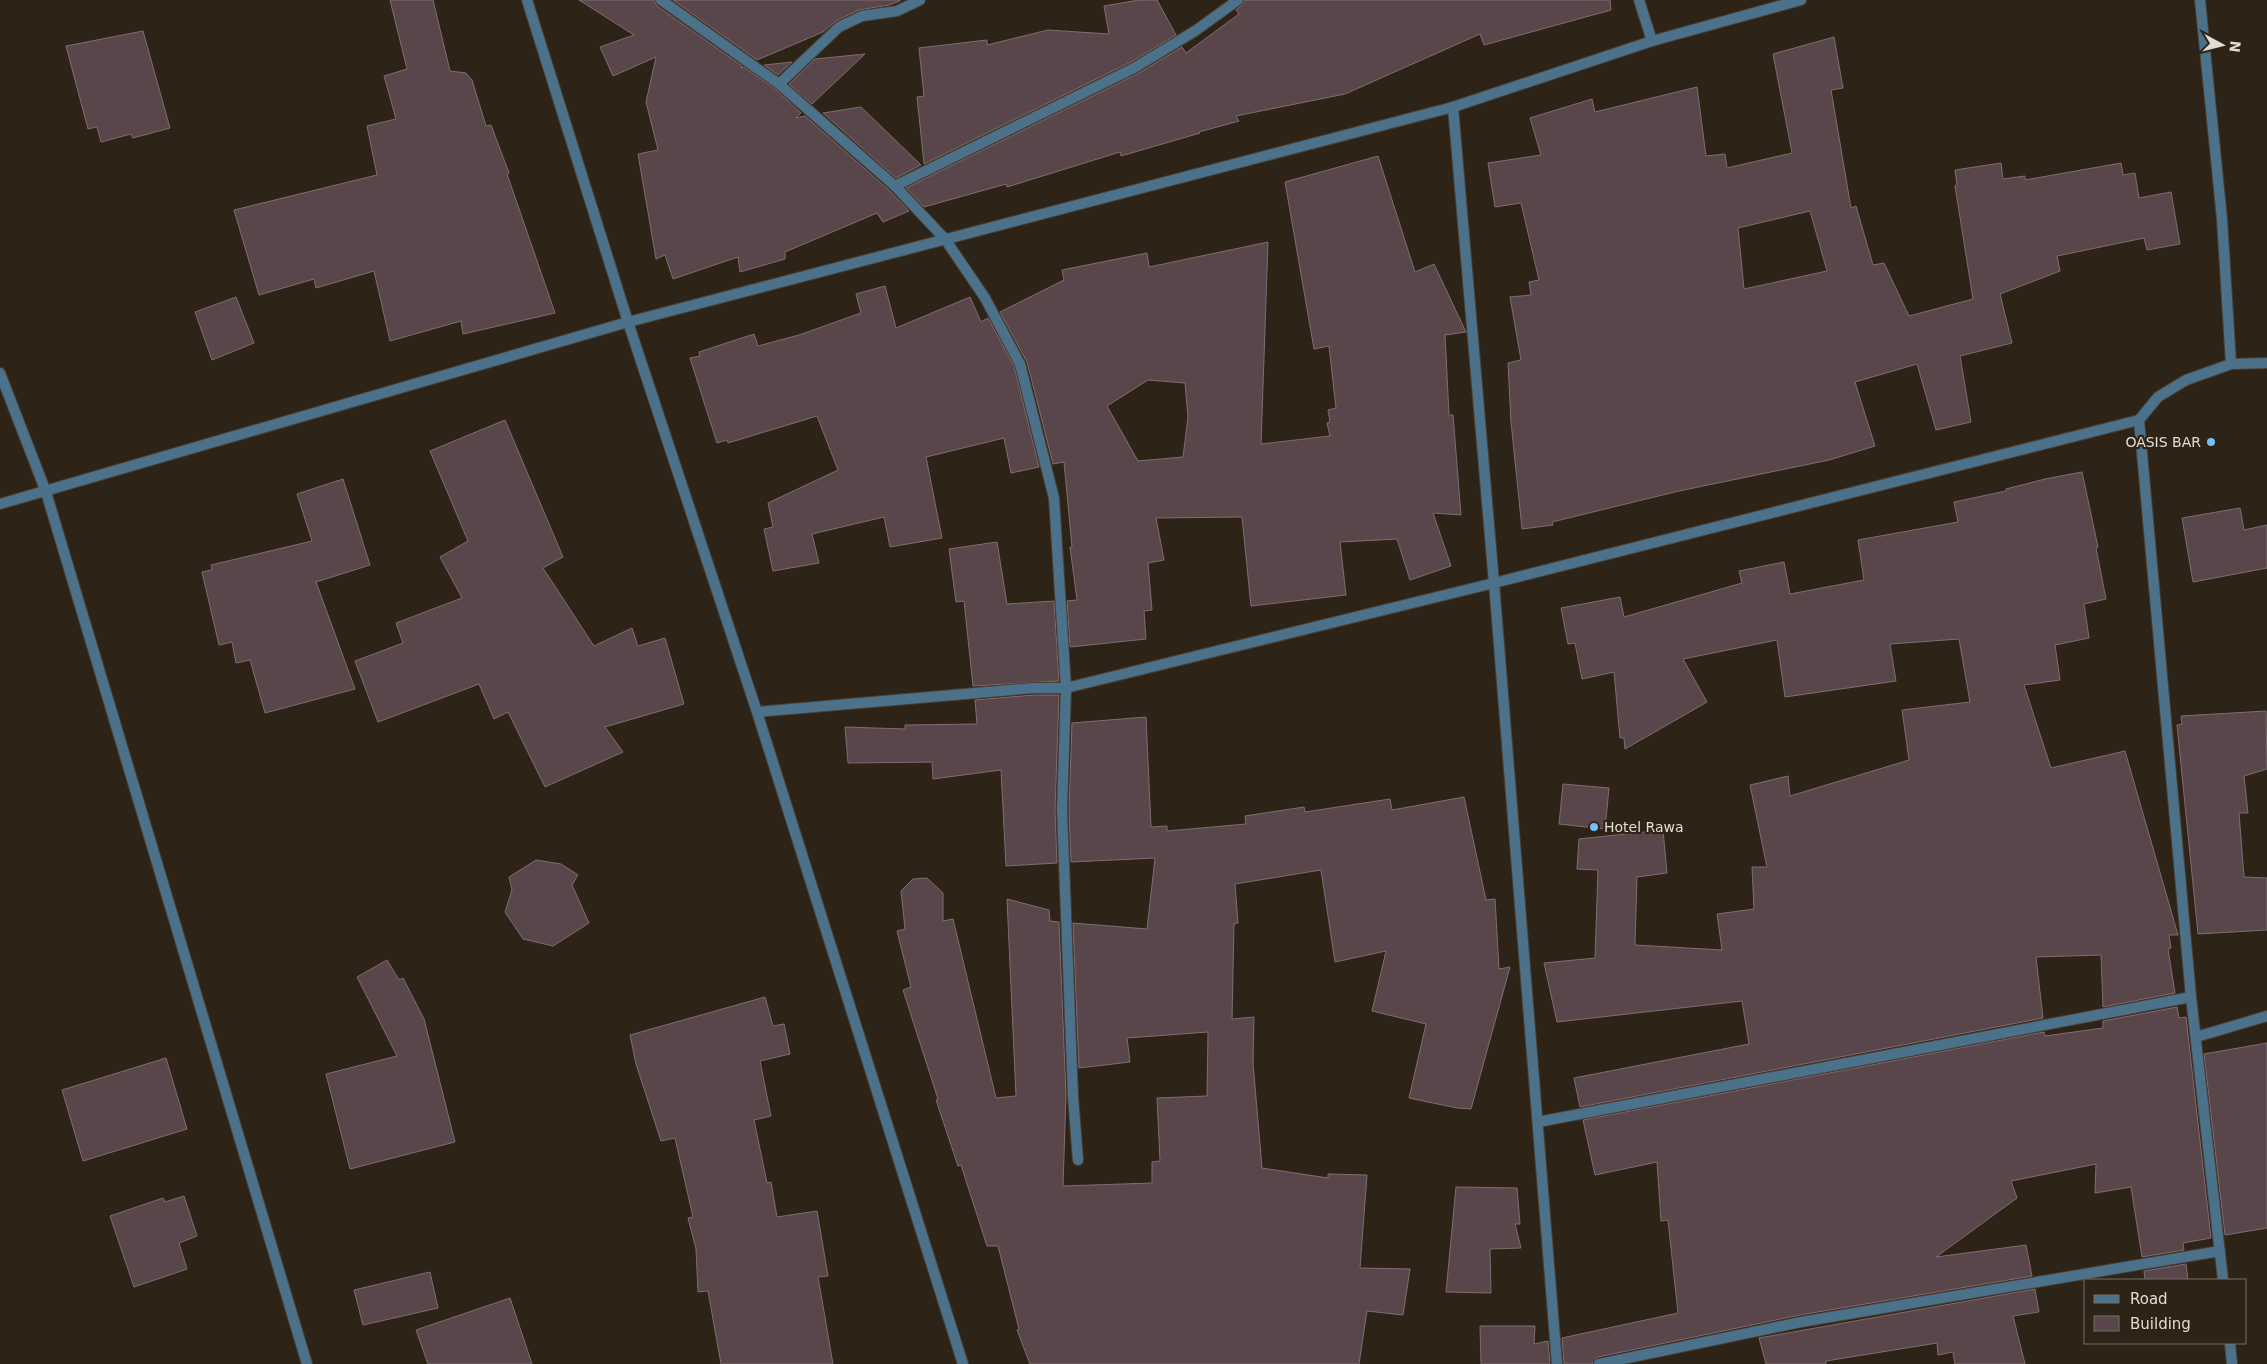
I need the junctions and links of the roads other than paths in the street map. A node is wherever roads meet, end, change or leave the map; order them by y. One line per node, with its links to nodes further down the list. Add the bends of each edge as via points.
1 (527, 0): 13 (street)
2 (661, 0): 9 (street)
3 (920, 0): 9 (street, via 897,11 862,16 839,28)
4 (1238, 0): 11 (street, via 1134,68)
5 (1639, 0): 8 (street)
6 (1801, 0): 8 (street)
7 (2200, 0): 14 (street, via 2222,218)
8 (1652, 41): 10 (street)
9 (779, 84): 11 (street)
10 (1453, 107): 12 (street); 20 (street)
11 (895, 186): 12 (street)
12 (946, 239): 13 (street); 21 (street, via 985,298 1020,364 1054,498)
13 (628, 322): 18 (street); 22 (street)
14 (2231, 364): 15 (street); 17 (street, via 2186,380 2158,398)
15 (2267, 364)
16 (0, 372): 18 (street)
17 (2139, 420): 20 (street); 23 (street)
18 (46, 492): 19 (street); 31 (street)
19 (0, 504)
20 (1494, 583): 21 (street); 26 (street)
21 (1066, 688): 22 (street); 27 (street, via 1062,810)
22 (758, 712): 32 (street)
23 (2190, 997): 25 (street); 26 (street)
24 (2267, 1016): 25 (street)
25 (2196, 1037): 28 (street)
26 (1538, 1122): 33 (street)
27 (1078, 1160)
28 (2220, 1251): 29 (street); 34 (street, via 1801,1322)
29 (2223, 1279)
30 (2230, 1344): 35 (street)
31 (306, 1364)
32 (963, 1364)
33 (1557, 1364)
34 (1600, 1364)
35 (2232, 1364)

